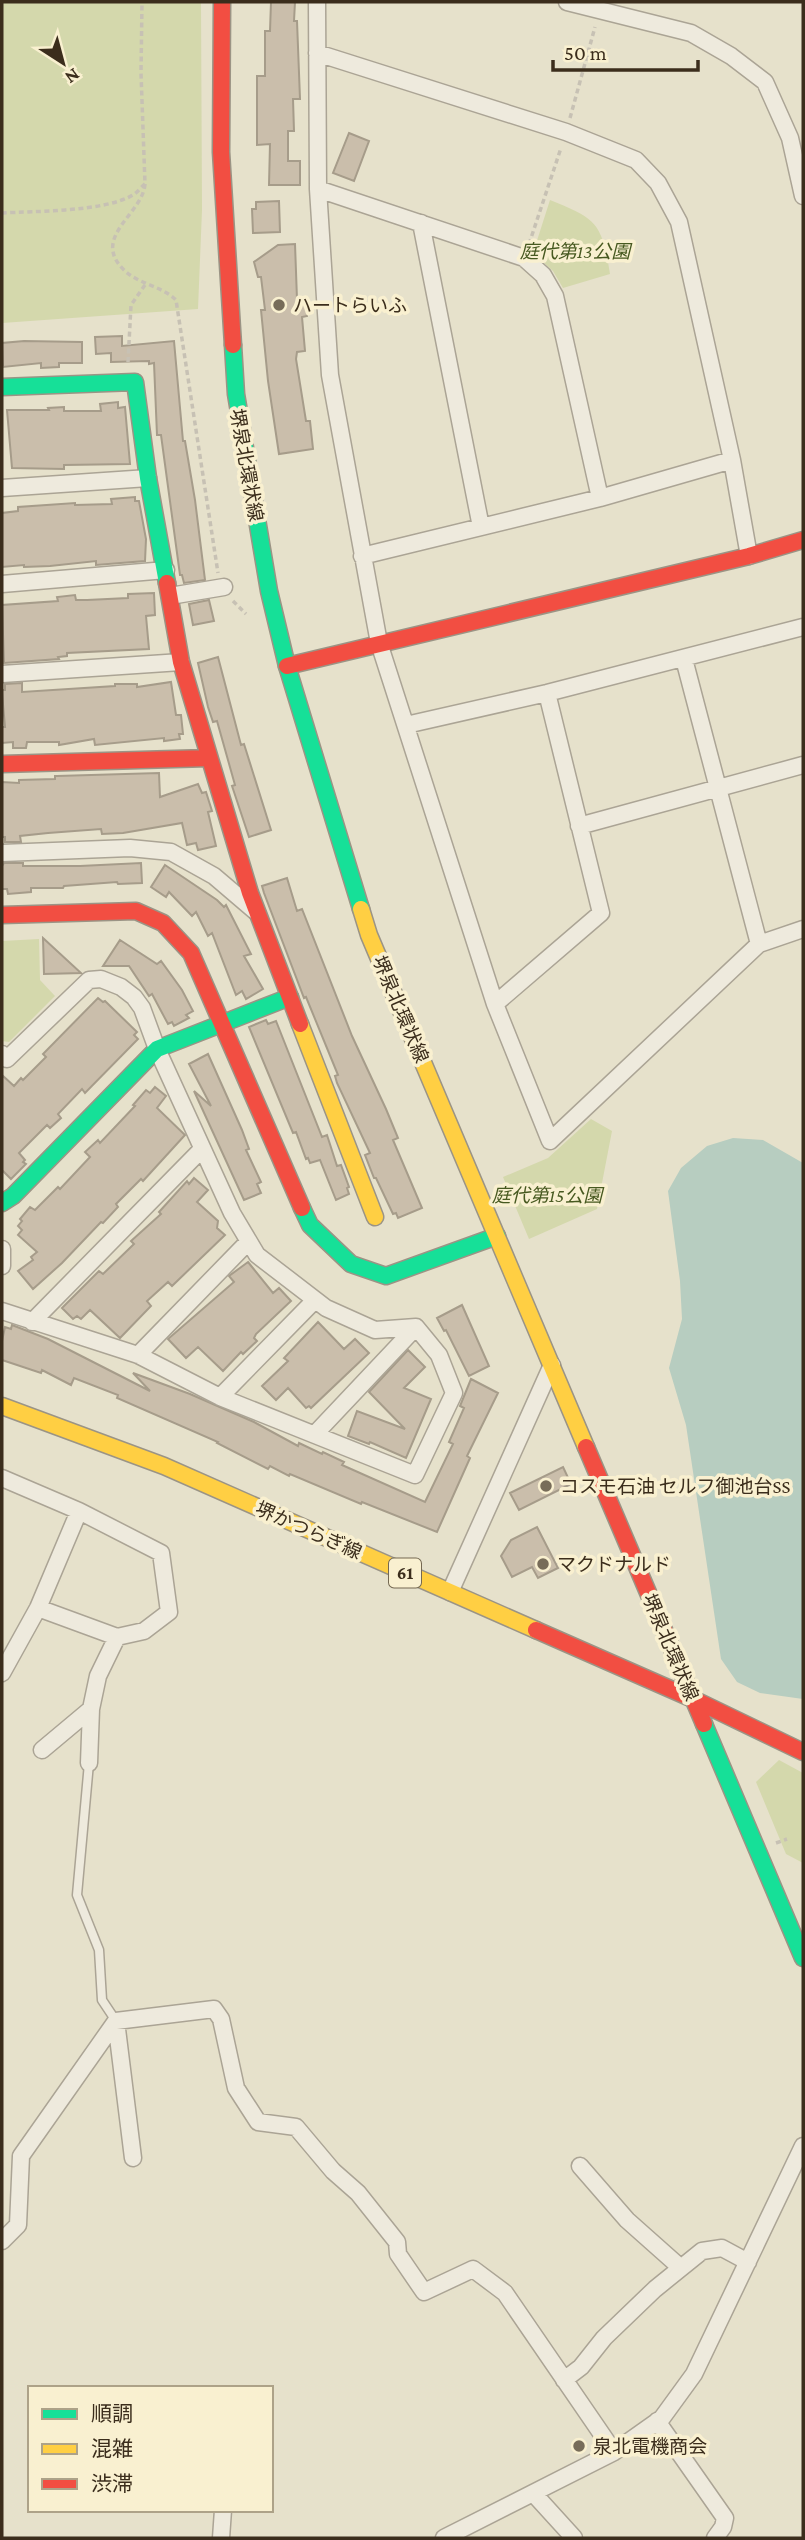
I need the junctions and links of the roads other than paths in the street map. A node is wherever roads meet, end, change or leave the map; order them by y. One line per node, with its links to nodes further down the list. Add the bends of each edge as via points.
1 (222, 2): 25 (main road, 堺泉北環状線, via 221,152 236,394 269,591)
2 (317, 2): 4 (street)
3 (567, 2): 6 (street, via 691,33 765,82 790,138)
4 (317, 53): 5 (street); 9 (street, via 566,132 636,160 658,183 679,222)
5 (318, 190): 7 (street); 15 (street, via 330,375)
6 (803, 196)
7 (421, 223): 12 (street, via 524,258 542,275 555,296); 13 (street)
8 (2, 387): 10 (main road, via 135,382)
9 (732, 460): 12 (street); 16 (street)
10 (148, 478): 11 (street); 17 (main road)
11 (2, 488)
12 (600, 498): 13 (street)
13 (481, 527): 15 (street)
14 (803, 540): 16 (main road)
15 (362, 556): 22 (street)
16 (749, 556): 22 (main road)
17 (166, 570): 18 (street); 20 (main road)
18 (2, 584)
19 (224, 587): 20 (street)
20 (170, 596): 24 (main road)
21 (803, 627): 23 (street)
22 (379, 643): 25 (main road); 28 (street)
23 (684, 659): 27 (street); 32 (street)
24 (181, 662): 26 (street); 29 (main road)
25 (287, 666): 47 (main road, 堺泉北環状線, via 369,935)
26 (2, 674)
27 (547, 693): 28 (street); 33 (street)
28 (406, 725): 40 (street)
29 (209, 758): 30 (main road); 35 (main road)
30 (2, 764)
31 (803, 765): 32 (street)
32 (719, 789): 33 (street); 38 (street)
33 (579, 826): 40 (street, via 601,913)
34 (2, 853): 35 (street, via 130,848 171,852 214,876)
35 (257, 912): 39 (main road)
36 (2, 915): 41 (main road, via 136,911 163,923 191,953)
37 (803, 929): 38 (street)
38 (759, 944): 40 (street, via 550,1141)
39 (290, 997): 41 (main road); 46 (main road)
40 (495, 1004)
41 (222, 1025): 42 (main road); 47 (main road, via 310,1225 351,1264 386,1276)
42 (157, 1049): 43 (street, via 142,1008 121,988 101,979 81,985 7,1059); 44 (street); 45 (main road)
43 (2, 1054)
44 (202, 1149): 48 (street); 53 (street)
45 (2, 1203)
46 (375, 1217)
47 (497, 1236): 56 (main road, 堺泉北環状線)
48 (248, 1242): 51 (street, via 257,1255); 55 (street)
49 (2, 1249): 50 (street)
50 (2, 1266)
51 (315, 1300): 54 (street, via 375,1330); 57 (street)
52 (2, 1311): 53 (street)
53 (32, 1322): 55 (street)
54 (416, 1327): 59 (street); 59 (street, via 439,1355 454,1393 415,1475)
55 (138, 1355): 57 (street)
56 (552, 1365): 62 (street); 66 (main road, 堺泉北環状線)
57 (219, 1397): 59 (street)
58 (2, 1406): 62 (main road, 堺かつらぎ線 / 61, via 164,1466)
59 (315, 1434)
60 (2, 1478): 61 (street)
61 (79, 1511): 63 (street); 64 (street, via 161,1553 169,1612 144,1631)
62 (450, 1592): 66 (main road, 堺かつらぎ線 / 61)
63 (38, 1608): 64 (street); 65 (street)
64 (117, 1637): 67 (street, via 98,1676)
65 (2, 1674)
66 (693, 1699): 69 (main road, 堺かつらぎ線 / 61); 71 (main road, 堺泉北環状線)
67 (91, 1709): 68 (street); 70 (street)
68 (42, 1751)
69 (803, 1752)
70 (89, 1763): 72 (lane, via 77,1895 99,1950 102,2000)
71 (803, 1958)
72 (116, 2021): 74 (street); 76 (street, via 20,2156 18,2225); 79 (street, via 214,2010 221,2019 236,2088 258,2122 296,2127 397,2242 398,2254 424,2292 473,2269 505,2293)
73 (803, 2146): 77 (street)
74 (132, 2158)
75 (580, 2166): 78 (street, via 627,2220)
76 (2, 2241)
77 (748, 2262): 78 (street, via 722,2248 702,2251); 80 (street, via 694,2374)
78 (681, 2268): 79 (street, via 654,2289)
79 (564, 2380): 81 (street)
80 (657, 2421): 81 (street); 87 (street, via 724,2518)
81 (614, 2452): 82 (street)
82 (534, 2494): 85 (street); 86 (street)
83 (223, 2512): 84 (street)
84 (221, 2538)
85 (444, 2538)
86 (574, 2538)
87 (715, 2538)

